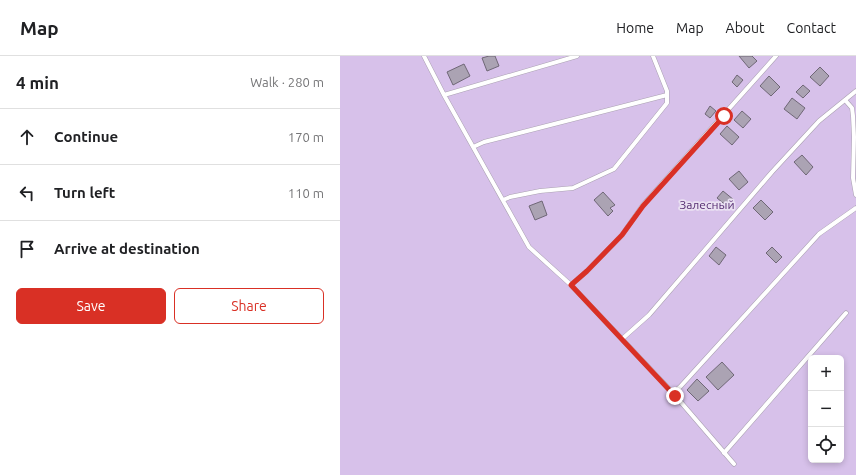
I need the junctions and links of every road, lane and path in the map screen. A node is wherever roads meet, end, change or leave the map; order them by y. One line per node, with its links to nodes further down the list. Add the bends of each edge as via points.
1 (424, 56): 6 (lane)
2 (577, 56): 6 (lane)
3 (653, 56): 7 (lane)
4 (776, 56): 13 (lane, via 643,206 622,235)
5 (856, 92): 8 (lane)
6 (444, 95): 9 (lane)
7 (667, 96): 9 (lane, via 484,142); 11 (lane, via 664,108 614,169 573,188 540,191)
8 (845, 100): 10 (lane, via 852,108 853,116 853,178); 15 (lane, via 819,121 649,315)
9 (473, 147): 11 (lane)
10 (856, 195)
11 (502, 200): 13 (lane, via 529,247)
12 (856, 208): 16 (lane, via 819,234)
13 (571, 285): 15 (lane)
14 (846, 313): 17 (lane)
15 (622, 340): 16 (lane)
16 (673, 393): 17 (lane)
17 (724, 453): 18 (lane)
18 (734, 464)

